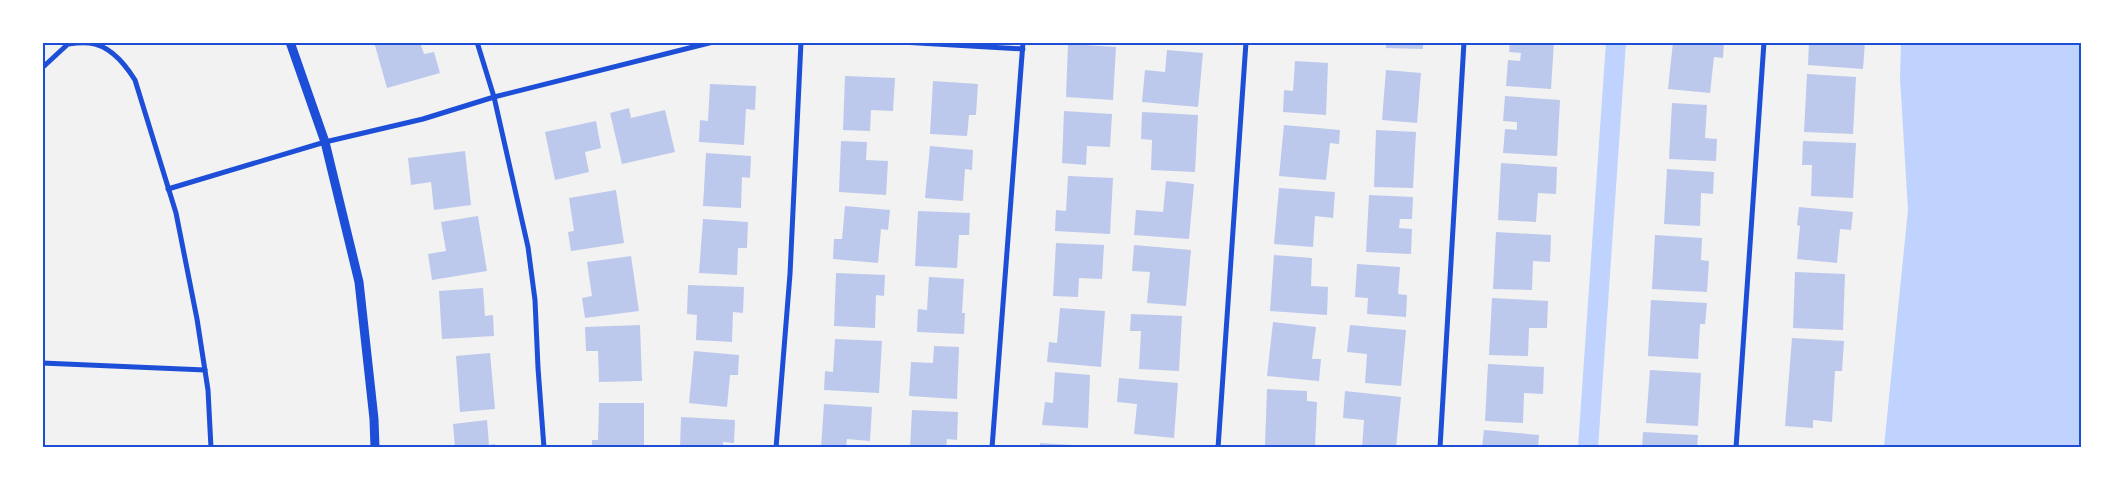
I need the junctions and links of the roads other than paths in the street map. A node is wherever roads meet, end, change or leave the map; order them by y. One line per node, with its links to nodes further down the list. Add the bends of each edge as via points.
1 (290, 42): 14 (street)
2 (477, 42): 13 (street)
3 (713, 42): 13 (street)
4 (800, 42): 21 (street, via 790,274)
5 (902, 42): 11 (street)
6 (1024, 42): 11 (street)
7 (1246, 42): 23 (street)
8 (1464, 42): 24 (street)
9 (1764, 42): 25 (street)
10 (90, 43): 12 (street, via 68,44); 15 (street, via 112,53 135,80)
11 (1023, 49): 22 (street)
12 (42, 68)
13 (494, 97): 14 (street, via 423,119); 20 (street, via 528,247 536,300)
14 (325, 142): 15 (street); 19 (street, via 359,282)
15 (168, 190): 17 (street, via 176,214)
16 (42, 363): 17 (street)
17 (205, 370): 18 (street)
18 (211, 448)
19 (375, 448)
20 (544, 448)
21 (776, 448)
22 (992, 448)
23 (1218, 448)
24 (1440, 448)
25 (1736, 448)

